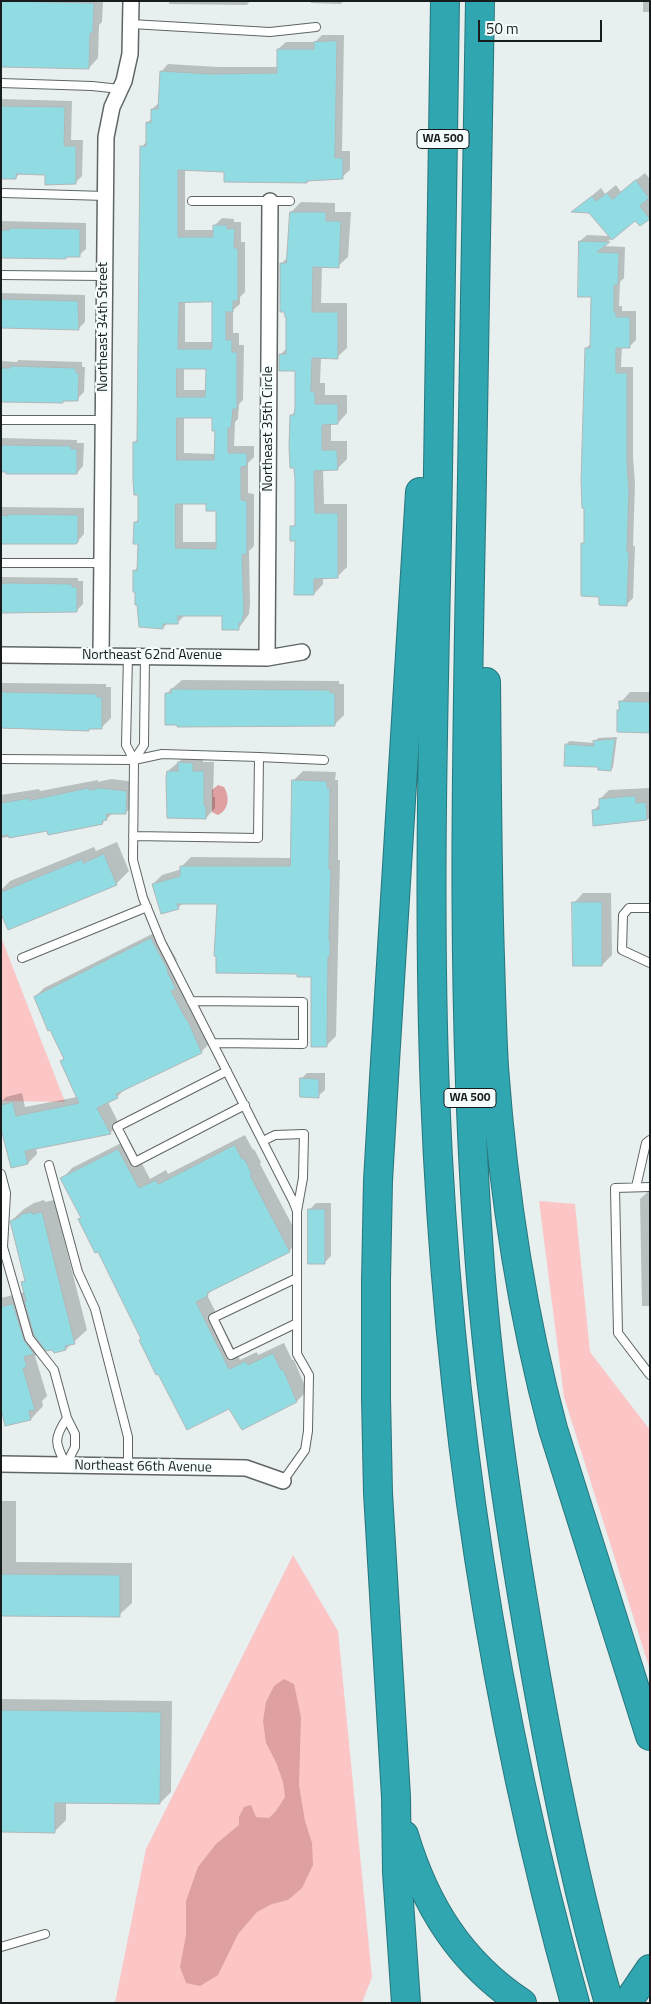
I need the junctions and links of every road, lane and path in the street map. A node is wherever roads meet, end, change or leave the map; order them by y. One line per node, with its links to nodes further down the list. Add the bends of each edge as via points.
1 (130, 1): 4 (street, Northeast 34th Street)
2 (445, 1): 16 (highway, WA 500)
3 (480, 1): 10 (highway, WA 500)
4 (131, 24): 5 (lane, via 270,32); 7 (street, Northeast 34th Street, via 130,54)
5 (316, 27)
6 (1, 83): 7 (lane)
7 (120, 89): 9 (street, Northeast 34th Street, via 112,107 106,137)
8 (4, 193): 9 (lane)
9 (105, 196): 15 (street, Northeast 34th Street)
10 (478, 200): 55 (highway, via 489,934 494,1066 503,1155 521,1290 540,1381 566,1474); 60 (highway, WA 500, via 466,738 467,1004 481,1271 506,1495 528,1634 570,1847)
11 (192, 201): 12 (lane)
12 (270, 201): 13 (lane); 26 (street, Northeast 35th Circle)
13 (290, 202)
14 (1, 275): 15 (lane)
15 (104, 276): 18 (street, Northeast 34th Street)
16 (441, 277): 56 (highway, via 422,455 378,1181 378,1474); 61 (highway, WA 500, via 432,918 435,1096 447,1285 459,1402 499,1671 528,1812)
17 (1, 420): 18 (lane)
18 (103, 420): 20 (street, Northeast 34th Street)
19 (1, 563): 20 (lane)
20 (102, 563): 23 (street, Northeast 34th Street)
21 (302, 652): 26 (street, Northeast 62nd Avenue)
22 (1, 655): 23 (street, Northeast 62nd Avenue)
23 (101, 656): 24 (street, Northeast 62nd Avenue)
24 (128, 656): 25 (street, Northeast 62nd Avenue); 29 (lane, via 126,745)
25 (145, 656): 26 (street, Northeast 62nd Avenue); 29 (lane, via 144,746)
26 (268, 658)
27 (259, 757): 29 (lane, via 162,754); 30 (lane); 31 (lane, via 258,838)
28 (1, 759): 29 (lane)
29 (134, 760): 31 (lane)
30 (324, 760)
31 (133, 836): 32 (lane, via 133,860)
32 (147, 907): 34 (lane); 36 (lane)
33 (650, 908): 35 (lane, via 629,908 623,915 622,950)
34 (22, 958)
35 (650, 963)
36 (191, 1001): 37 (lane); 37 (lane, via 303,1002 303,1044)
37 (213, 1043): 38 (lane)
38 (227, 1071): 39 (lane); 39 (lane, via 118,1127 122,1136 135,1162)
39 (244, 1106): 41 (lane)
40 (650, 1140): 44 (lane, via 646,1143)
41 (263, 1141): 46 (lane); 46 (lane, via 275,1135 304,1134 303,1178)
42 (48, 1165): 53 (lane, via 78,1272 95,1309 128,1437)
43 (1, 1174): 50 (lane, via 6,1193 3,1247 29,1338 54,1370)
44 (636, 1187): 45 (lane); 49 (lane, via 615,1188 618,1333)
45 (650, 1187)
46 (297, 1211): 47 (lane)
47 (297, 1278): 48 (lane); 48 (lane, via 213,1318 230,1355)
48 (297, 1323): 54 (lane, via 297,1354 309,1375 308,1431 305,1450)
49 (650, 1375)
50 (67, 1418): 52 (lane, via 75,1434 75,1447); 52 (lane, via 58,1432 56,1447)
51 (1, 1464): 52 (street, Northeast 66th Avenue)
52 (66, 1465): 53 (street, Northeast 66th Avenue)
53 (128, 1466): 54 (street, Northeast 66th Avenue, via 246,1468)
54 (283, 1481)
55 (650, 1736)
56 (396, 1797): 62 (highway, via 397,1872); 63 (highway, via 404,1836 434,1909 470,1959)
57 (45, 1934): 58 (lane)
58 (1, 1947)
59 (650, 1969): 64 (highway)
60 (607, 1994)
61 (573, 1998)
62 (406, 2003)
63 (522, 2003)
64 (628, 2003)

